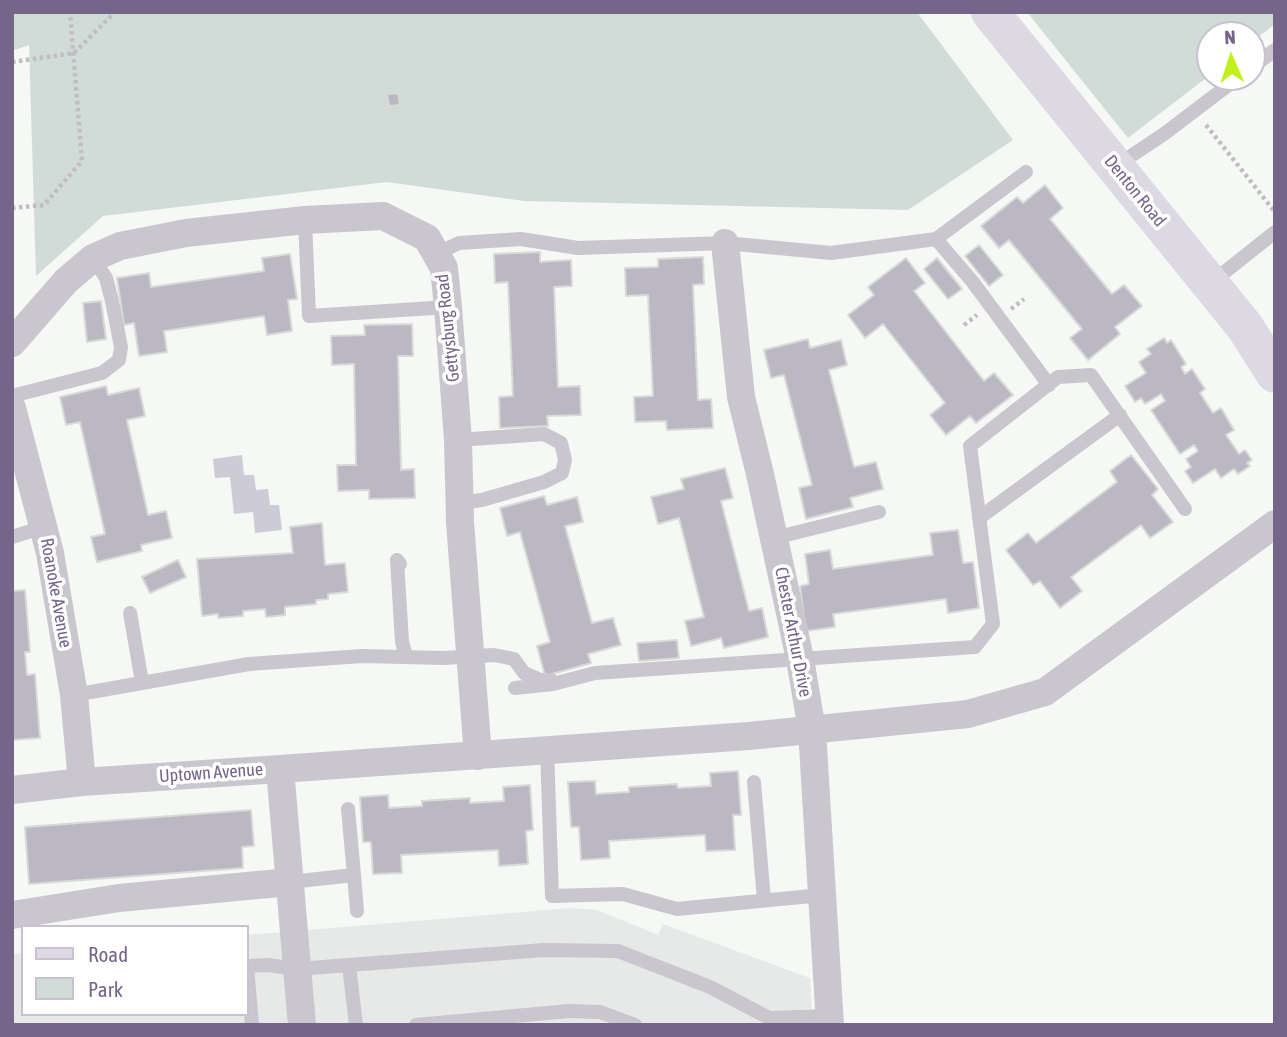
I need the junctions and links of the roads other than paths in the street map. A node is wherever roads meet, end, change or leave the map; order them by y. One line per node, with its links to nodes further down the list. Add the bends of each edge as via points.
1 (990, 12): 3 (street, Denton Road)
2 (1221, 91): 3 (lane)
3 (1115, 167): 11 (street, Denton Road)
4 (1026, 172): 7 (lane)
5 (304, 220): 9 (street, Gettysburg Road, via 383,216 427,238); 10 (street, Gettysburg Road, via 186,233 120,246); 12 (lane, via 309,316)
6 (1275, 232): 11 (lane)
7 (936, 239): 8 (lane, via 831,253); 15 (lane)
8 (725, 243): 9 (lane, via 578,248 521,239 459,243); 27 (street, Chester Arthur Drive, via 741,397)
9 (436, 254): 12 (street, Gettysburg Road, via 443,268)
10 (93, 258): 13 (street, Gettysburg Road, via 66,281); 16 (lane, via 106,278 112,301 121,347 119,360 102,373)
11 (1210, 284): 14 (street, Denton Road)
12 (448, 307): 19 (street, Gettysburg Road)
13 (12, 343)
14 (1275, 374)
15 (1049, 385): 18 (lane, via 1058,377 1091,375); 23 (lane, via 970,446)
16 (12, 396)
17 (12, 408): 25 (street, Roanoke Avenue)
18 (1119, 415): 21 (lane); 23 (lane)
19 (458, 440): 20 (street, Gettysburg Road); 20 (lane, via 544,433 561,443 565,460 562,473 544,482)
20 (460, 503): 31 (street, Gettysburg Road)
21 (1185, 509)
22 (879, 512): 27 (lane)
23 (979, 518): 32 (lane, via 993,624 975,647)
24 (1275, 524): 37 (street, via 1045,692 968,714)
25 (44, 527): 26 (lane); 36 (street, Roanoke Avenue)
26 (12, 537)
27 (774, 538): 32 (street, Chester Arthur Drive)
28 (400, 564): 30 (lane, via 397,560)
29 (130, 613): 34 (lane)
30 (405, 656): 31 (lane); 34 (lane, via 249,664)
31 (471, 656): 33 (lane, via 514,659 524,673 540,680); 39 (street, Gettysburg Road)
32 (800, 659): 33 (lane, via 595,673); 37 (street, Chester Arthur Drive)
33 (572, 679): 35 (lane)
34 (142, 682): 36 (lane)
35 (515, 688)
36 (74, 695): 41 (street, Roanoke Avenue)
37 (811, 730): 38 (street); 47 (street, Chester Arthur Drive)
38 (547, 750): 39 (street); 48 (lane, via 552,896 623,894 677,909)
39 (478, 756): 40 (street)
40 (280, 769): 41 (street, Uptown Avenue); 46 (street, Uptown Avenue)
41 (82, 782): 43 (street, Uptown Avenue)
42 (754, 782): 48 (lane)
43 (12, 790)
44 (348, 808): 45 (lane)
45 (354, 875): 46 (lane); 49 (lane)
46 (290, 882): 50 (street, via 119,898); 53 (street, Uptown Avenue)
47 (822, 895): 48 (lane); 55 (street, Chester Arthur Drive)
48 (764, 900)
49 (357, 911)
50 (12, 915)
51 (349, 965): 53 (lane); 56 (lane, via 544,950 618,951 710,987); 59 (lane)
52 (248, 966): 53 (lane)
53 (297, 969): 58 (street, Uptown Avenue)
54 (248, 976): 57 (lane)
55 (830, 1020): 56 (lane)
56 (767, 1021)
57 (253, 1025)
58 (302, 1025)
59 (356, 1025)
60 (416, 1025): 61 (lane, via 569,1011 600,1012)
61 (635, 1025)

